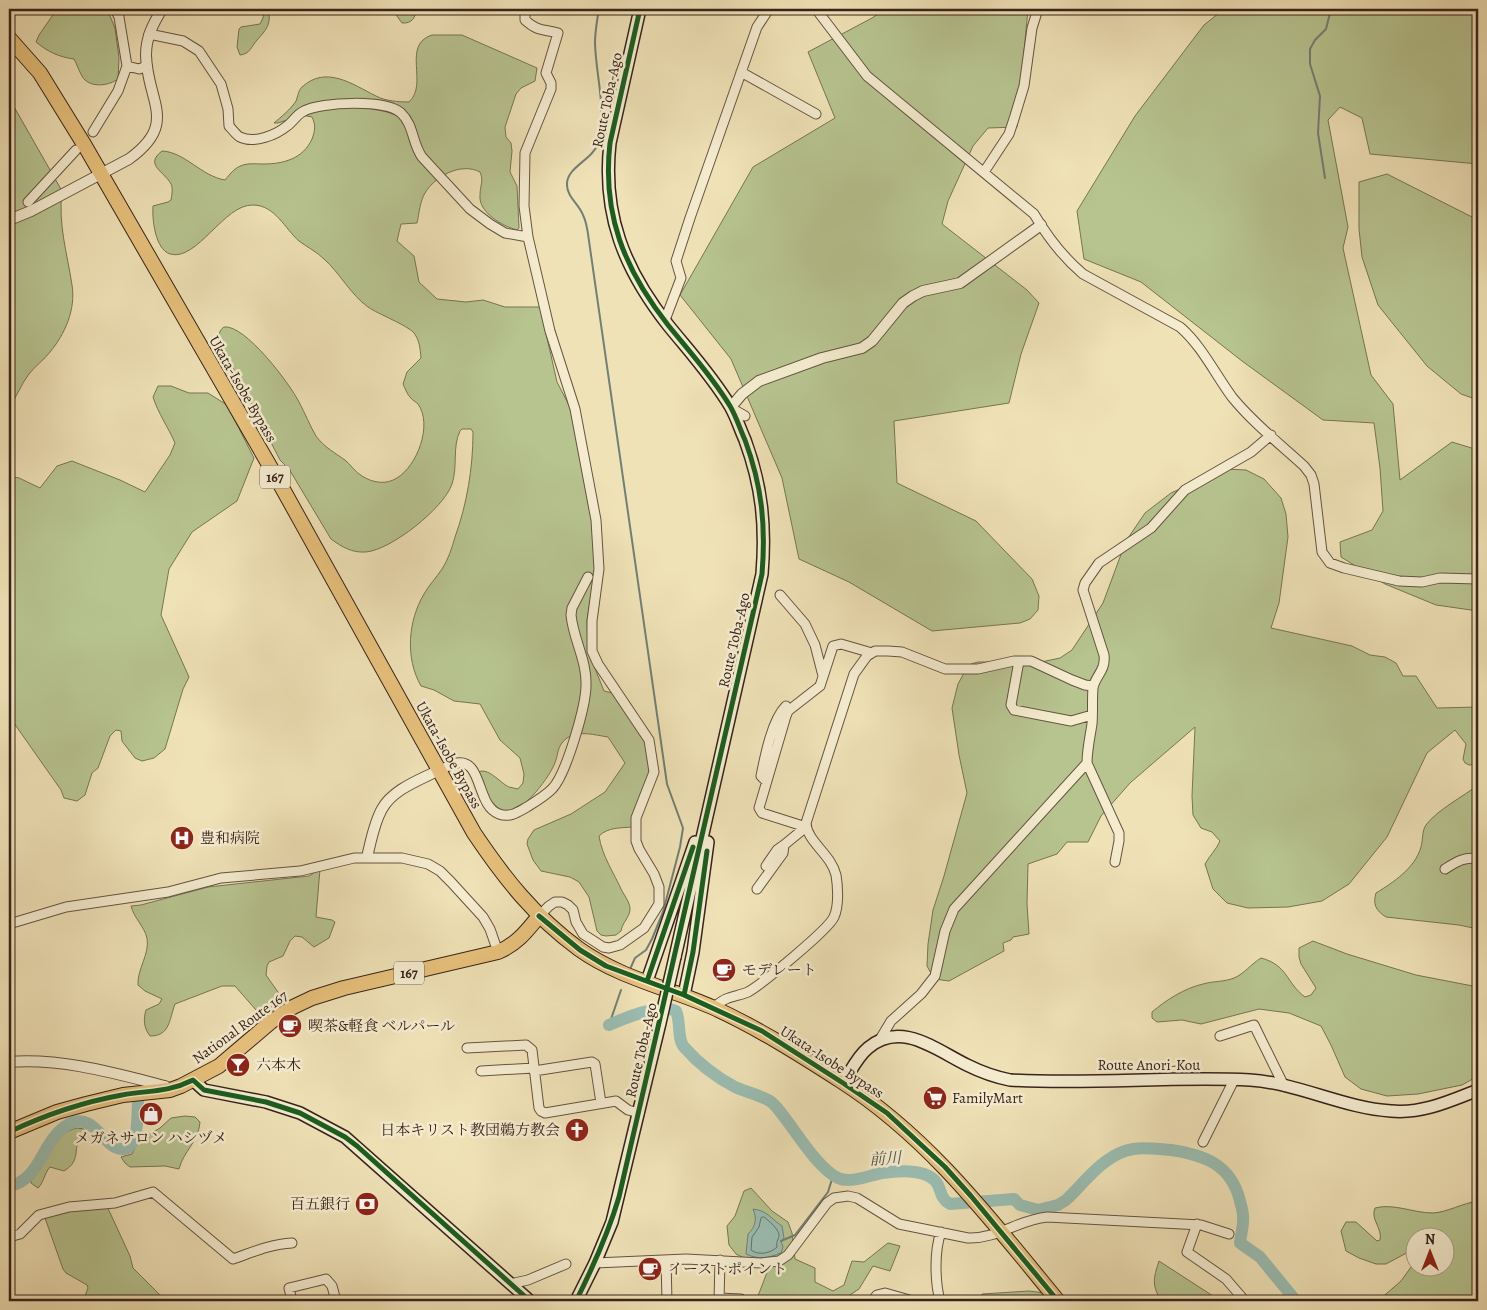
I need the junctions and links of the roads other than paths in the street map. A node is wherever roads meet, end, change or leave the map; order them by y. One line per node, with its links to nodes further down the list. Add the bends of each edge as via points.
1 (115, 9): 10 (street)
2 (162, 9): 8 (street)
3 (526, 9): 21 (street, via 525,20 533,27 558,33 546,73 551,89 525,153 524,206)
4 (640, 9): 22 (main road, Route Toba-Ago, via 610,143 610,206 621,250)
5 (769, 9): 12 (street, via 757,27)
6 (816, 9): 16 (street, via 867,76)
7 (1038, 9): 16 (street, via 1032,28 1024,86 1014,119 1009,134)
8 (149, 34): 11 (street); 21 (street, via 184,41 199,51 221,84 230,126 241,138 271,136 301,112 315,107 375,104 395,109 408,122 422,157 470,209 505,233)
9 (9, 38): 17 (highway, Ukata-Isobe Bypass / 167, via 51,89)
10 (127, 66): 11 (street, via 139,69); 14 (street, via 118,91)
11 (147, 66): 17 (street, via 158,117 156,129 143,149)
12 (741, 72): 13 (street); 22 (street, via 676,261 681,278)
13 (816, 114)
14 (93, 132)
15 (76, 150): 18 (street)
16 (984, 172): 20 (street, via 1034,214)
17 (100, 173): 19 (street); 35 (highway, Ukata-Isobe Bypass / 167)
18 (28, 202)
19 (9, 220)
20 (1041, 225): 23 (street, via 960,283 913,296 862,348 822,358 759,381); 25 (street, via 1071,264 1083,274 1187,333 1246,413)
21 (528, 237): 45 (street, via 550,331 574,409 596,520 599,569 592,621 592,651 649,740 654,772 636,818 636,841 659,886 659,904 644,928 614,947 603,947 583,934 573,910 562,902 555,902)
22 (665, 320): 23 (main road, Route Toba-Ago)
23 (731, 408): 24 (street); 36 (main road, Route Toba-Ago, via 751,459 762,504 764,551 762,574)
24 (745, 416)
25 (1270, 435): 27 (street, via 1310,474 1316,492 1322,552 1330,563 1399,581); 32 (street, via 1251,452 1185,490 1151,528 1099,563 1090,575 1085,583 1084,596 1105,662)
26 (588, 577): 35 (street, via 571,615 586,674 585,696 575,735 553,789 515,814 504,816 491,810 474,771 467,764 454,763)
27 (1478, 579)
28 (780, 595): 31 (street, via 806,624)
29 (872, 653): 30 (street, via 902,652 945,669 978,669); 31 (street, via 837,644 831,649); 37 (street, via 854,674)
30 (1019, 661): 32 (street, via 1031,661); 33 (street, via 1011,705 1014,710 1071,721)
31 (823, 676): 37 (street, via 820,686 788,712 759,804 760,811)
32 (1093, 686): 33 (street)
33 (1092, 715): 34 (street)
34 (1087, 763): 41 (street, via 1119,832); 52 (street, via 954,908 935,976 921,994 891,1021)
35 (439, 770): 39 (street, via 387,801 378,816); 45 (highway, Ukata-Isobe Bypass / 167, via 494,863)
36 (714, 786): 48 (main road); 49 (main road, via 694,952); 64 (main road, Route Toba-Ago, bridge)
37 (806, 827): 38 (street); 50 (street, via 833,866 837,884 833,918 814,939 763,980)
38 (784, 845): 43 (street); 44 (street, via 783,853)
39 (367, 857): 46 (street, via 344,859 314,869 222,878 168,892 66,907); 47 (street, via 416,860 440,871 483,917)
40 (1478, 859): 42 (street, via 1463,859)
41 (1115, 862)
42 (1445, 869)
43 (762, 872)
44 (756, 889)
45 (539, 916): 47 (highway, National Route 167 / 167, via 511,947); 48 (highway, Ukata-Isobe Bypass, via 580,950 606,966)
46 (9, 924)
47 (498, 952): 57 (highway, National Route 167 / 167, via 312,998 268,1024 220,1066)
48 (647, 981): 49 (highway, Ukata-Isobe Bypass)
49 (684, 995): 50 (highway, Ukata-Isobe Bypass)
50 (714, 1008): 59 (highway, Ukata-Isobe Bypass, via 762,1031)
51 (1220, 1036): 60 (street, via 1254,1025)
52 (879, 1041): 58 (main road, Route Anori-Kou, via 897,1036 915,1038 983,1072 1010,1080); 59 (main road, Route Anori-Kou, via 862,1053)
53 (467, 1048): 56 (street, via 526,1045 532,1050)
54 (9, 1062): 61 (street, via 53,1061 93,1068)
55 (481, 1070): 56 (street)
56 (534, 1070): 63 (street, via 592,1062 595,1064); 63 (street, via 539,1108 545,1113)
57 (193, 1080): 61 (highway, National Route 167 / 167); 77 (main road, via 204,1090 248,1097 300,1112 345,1137)
58 (1234, 1080): 60 (main road, Route Anori-Kou); 66 (street)
59 (843, 1082): 69 (highway, Ukata-Isobe Bypass, via 908,1132 945,1167)
60 (1284, 1086): 62 (main road, Route Anori-Kou, via 1391,1112 1428,1108)
61 (170, 1090): 65 (highway, National Route 167 / 167, via 123,1095 86,1104)
62 (1478, 1090)
63 (601, 1103): 64 (street, via 616,1101)
64 (639, 1113): 75 (main road, Route Toba-Ago, via 617,1206)
65 (9, 1132)
66 (1203, 1142)
67 (1196, 1224): 69 (street, via 1047,1217 1016,1224); 70 (street); 89 (street, via 1187,1252 1226,1279)
68 (941, 1232): 69 (street, via 968,1238); 74 (street, via 899,1224 857,1198 840,1196 827,1203 793,1250 779,1262); 87 (street, via 937,1285)
69 (1002, 1232): 88 (highway, Ukata-Isobe Bypass)
70 (1229, 1234)
71 (9, 1238): 72 (street, via 20,1234 39,1215 114,1203 153,1192 233,1259 278,1244)
72 (292, 1243)
73 (666, 1260): 74 (street); 75 (street); 84 (street)
74 (720, 1260): 79 (street)
75 (595, 1263): 83 (main road, Route Toba-Ago)
76 (566, 1264): 77 (street)
77 (510, 1284): 82 (main road)
78 (741, 1299): 79 (street)
79 (719, 1300)
80 (292, 1301): 81 (street, via 289,1288 326,1280 332,1286)
81 (336, 1301)
82 (530, 1301)
83 (576, 1301)
84 (667, 1301)
85 (872, 1301): 86 (street, via 885,1293)
86 (913, 1301)
87 (940, 1301)
88 (1058, 1301)
89 (1245, 1301)
90 (1453, 1301): 91 (street)
91 (1461, 1301)

